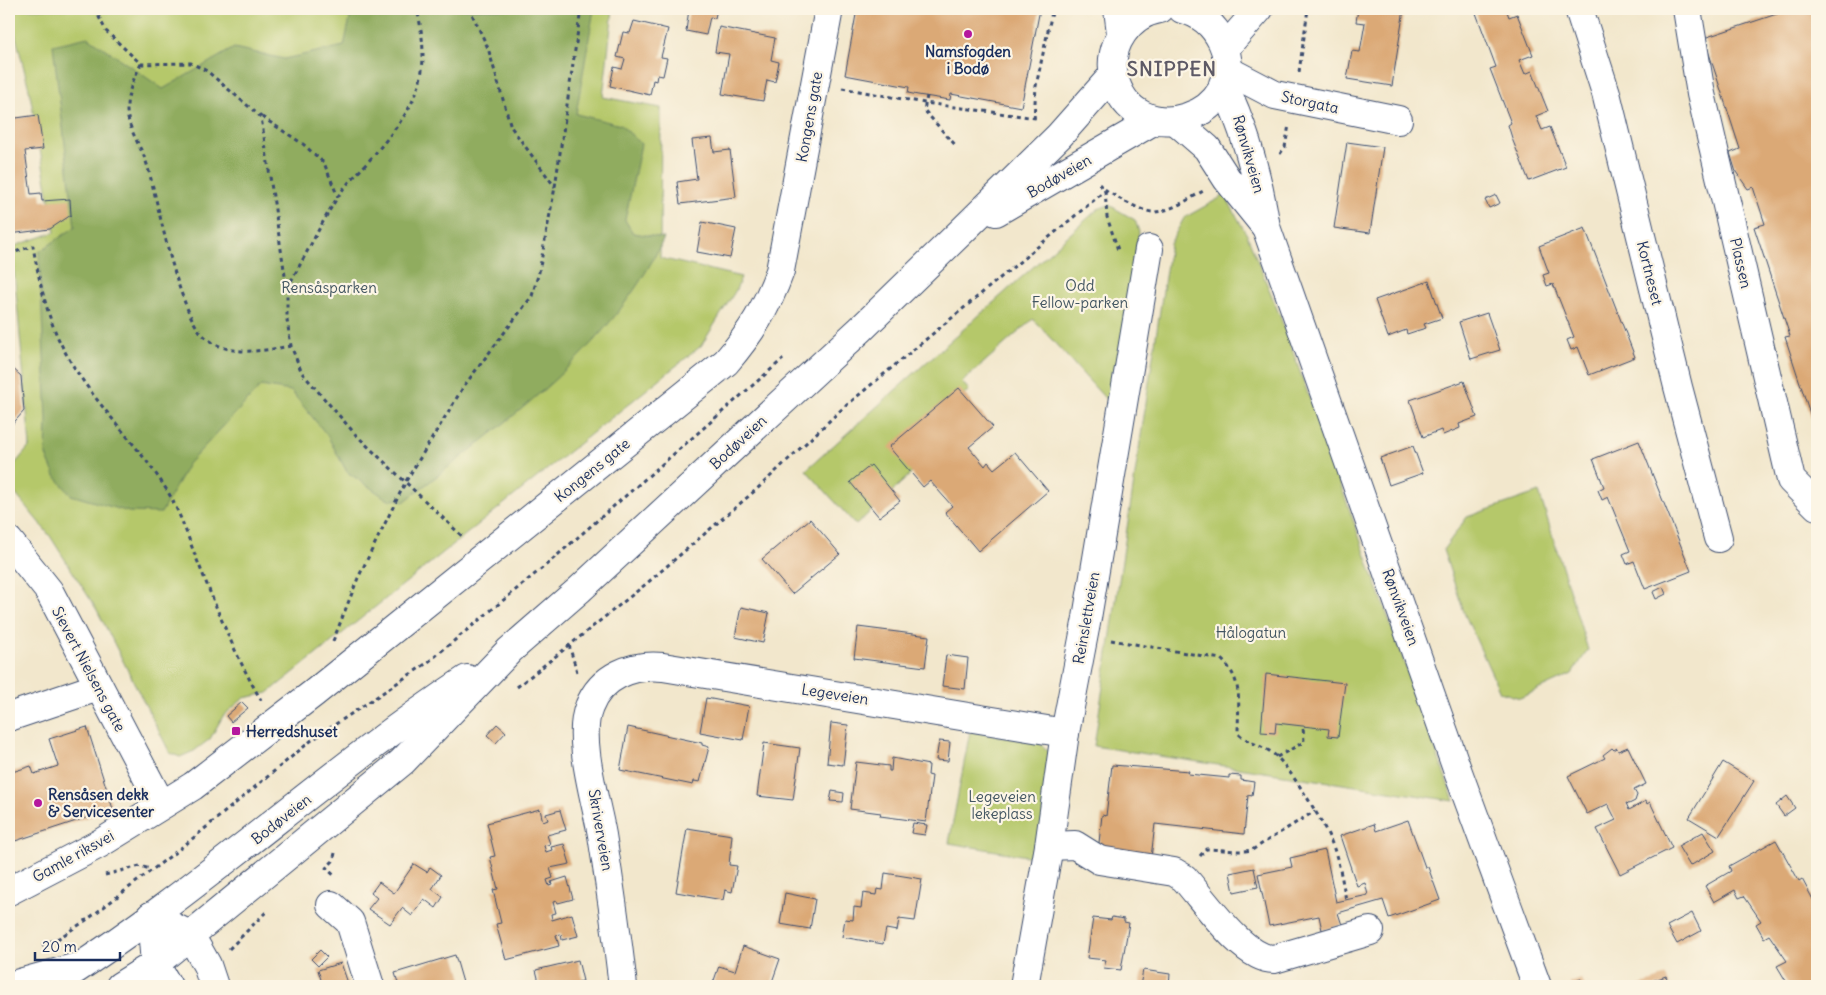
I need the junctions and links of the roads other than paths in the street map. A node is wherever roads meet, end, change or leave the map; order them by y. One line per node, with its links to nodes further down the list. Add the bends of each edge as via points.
1 (828, 9): 23 (main road, Kongens gate, via 780,271 749,336 726,362 314,693 193,786)
2 (1160, 9): 7 (main road)
3 (1184, 9): 8 (main road, Rønvikveien, via 1210,24)
4 (1259, 9): 8 (main road, Bodøveien)
5 (1579, 9): 16 (main road, Kortneset, via 1606,93)
6 (1687, 9): 15 (main road, Plassen, via 1701,94 1791,480)
7 (1120, 21): 9 (main road, via 1113,54)
8 (1225, 67): 10 (main road, Storgata, via 1275,95); 11 (main road, Bodøveien, via 1213,102 1197,115); 12 (main road, Rønvikveien, via 1260,191)
9 (1113, 75): 11 (main road, Rønvikveien, via 1118,91 1128,104 1140,114); 13 (main road, Bodøveien, via 1059,136)
10 (1398, 120)
11 (1166, 121): 12 (main road, Rønvikveien, via 1207,148); 13 (main road, Bodøveien)
12 (1266, 228): 39 (main road, Rønvikveien)
13 (962, 231): 18 (main road, Bodøveien, via 861,329)
14 (1149, 249): 22 (main road, Reinslettveien)
15 (1817, 507)
16 (1718, 538)
17 (9, 541): 20 (main road, Sievert Nielsens gate, via 48,591)
18 (510, 650): 27 (main road, Bodøveien, via 408,718); 29 (main road, Bodøveien, via 402,762)
19 (608, 680): 22 (main road, Legeveien, via 627,669 664,667); 37 (main road, Skriverveien, via 588,708 584,730 617,928)
20 (98, 687): 21 (main road); 23 (main road, Sievert Nielsens gate)
21 (9, 717)
22 (1065, 733): 24 (main road, Reinslettveien)
23 (161, 804): 25 (main road, Gamle riksvei, via 99,844)
24 (1049, 846): 28 (main road, via 1075,845 1099,860 1174,872 1184,878 1239,941 1264,959); 38 (main road, Reinslettveien)
25 (9, 891)
26 (331, 905): 36 (main road, via 350,922)
27 (151, 916): 29 (main road); 30 (main road, Bodøveien); 31 (main road)
28 (1370, 932)
29 (190, 935): 31 (main road, Bodøveien); 35 (main road, via 207,965)
30 (84, 965): 32 (main road); 33 (main road, Bodøveien)
31 (162, 975): 34 (main road, Bodøveien)
32 (9, 986)
33 (50, 986)
34 (120, 986)
35 (214, 986)
36 (370, 986)
37 (622, 986)
38 (1024, 986)
39 (1537, 986)

